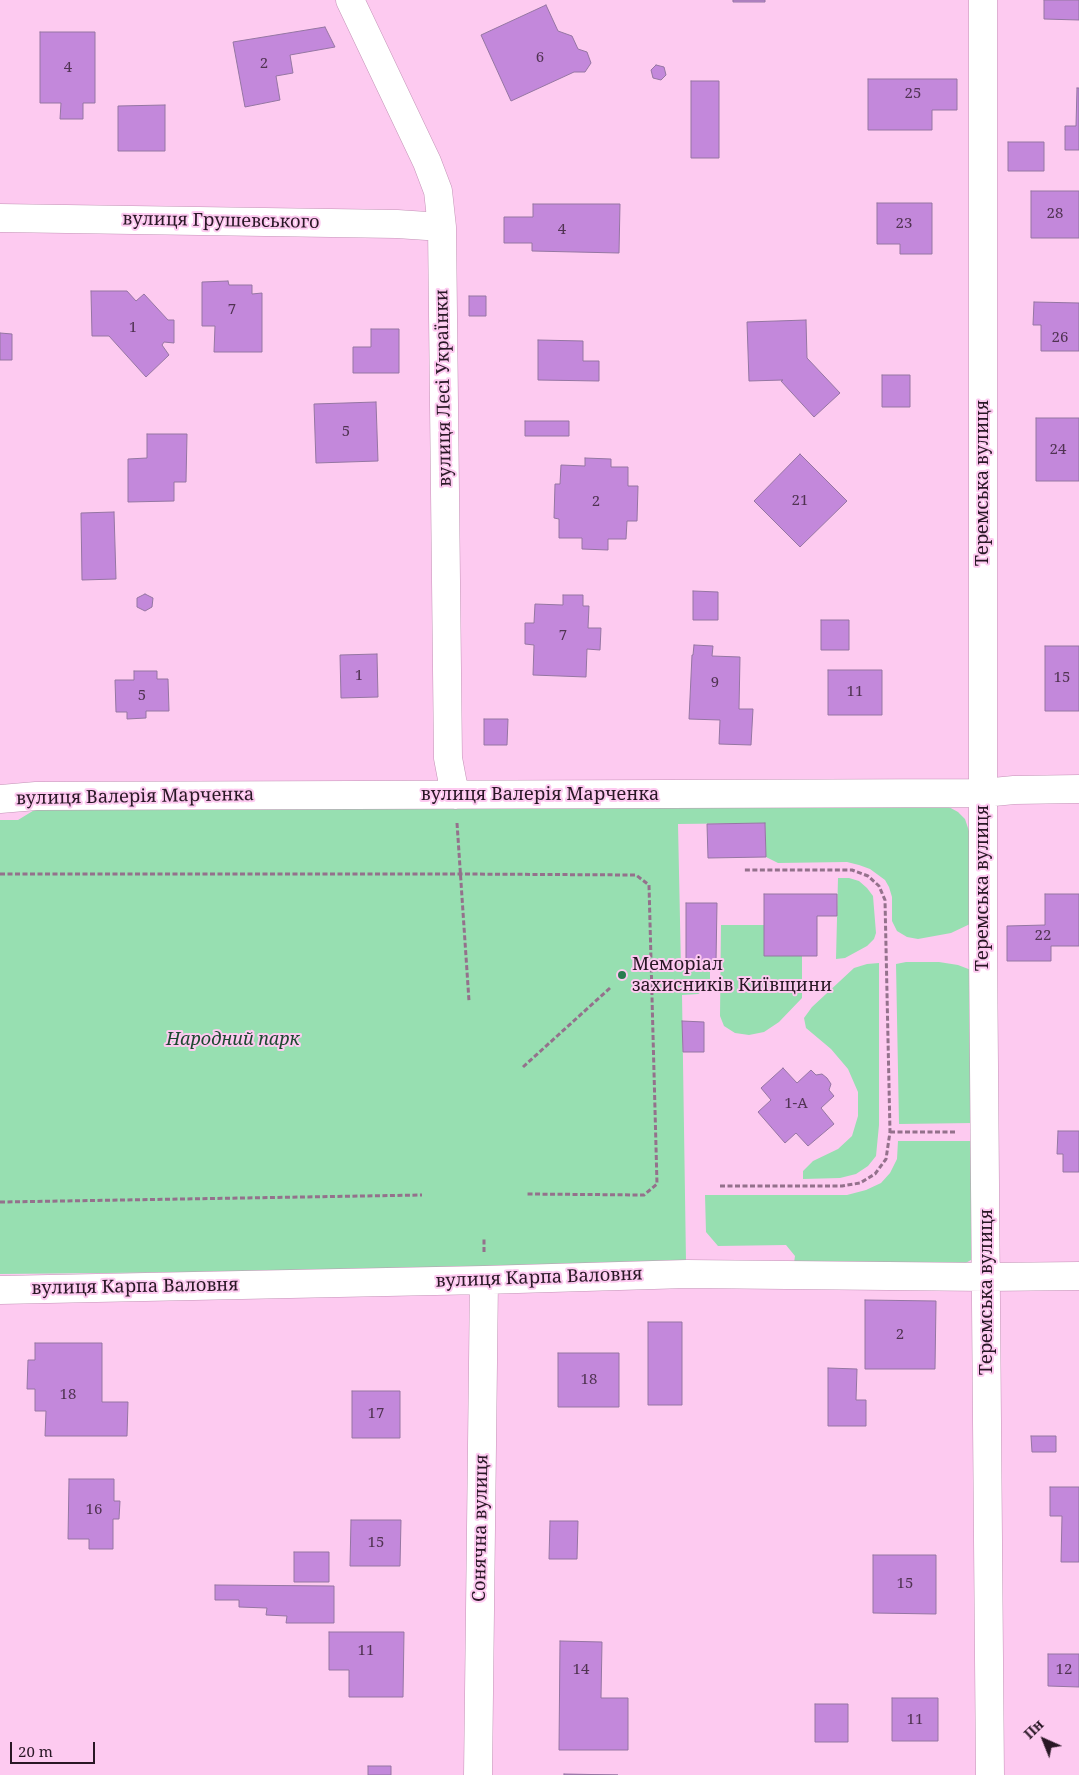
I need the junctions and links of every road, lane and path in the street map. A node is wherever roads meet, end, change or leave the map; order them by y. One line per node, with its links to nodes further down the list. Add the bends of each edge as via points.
1 (350, 0): 4 (street, вулиця Лесі Українки, via 427,162 438,191)
2 (983, 0): 6 (street, Теремська вулиця)
3 (0, 218): 4 (street, вулиця Грушевського)
4 (442, 227): 7 (street, вулиця Лесі Українки, via 448,758)
5 (1079, 789): 6 (street, вулиця Валерія Марченка)
6 (983, 793): 7 (street, вулиця Валерія Марченка); 16 (street, Теремська вулиця)
7 (455, 795): 8 (street, вулиця Валерія Марченка, via 46,796); 11 (path)
8 (0, 799)
9 (744, 870): 15 (path, via 852,870 868,876 879,886 885,900)
10 (0, 874): 11 (path)
11 (459, 874): 13 (path); 18 (path, via 636,875 648,885 656,1184 644,1195)
12 (610, 988): 14 (path)
13 (469, 1001)
14 (523, 1067)
15 (890, 1132): 16 (path); 17 (path, via 886,1159 875,1174 860,1183 842,1186)
16 (985, 1133): 22 (street, Теремська вулиця)
17 (720, 1186)
18 (527, 1194)
19 (422, 1195): 20 (path)
20 (0, 1202)
21 (1079, 1276): 22 (street, вулиця Карпа Валовня)
22 (987, 1277): 23 (street, вулиця Карпа Валовня, via 687,1274); 26 (street, Теремська вулиця)
23 (484, 1280): 24 (street, вулиця Карпа Валовня); 25 (street, Сонячна вулиця)
24 (0, 1290)
25 (478, 1775)
26 (990, 1775)

